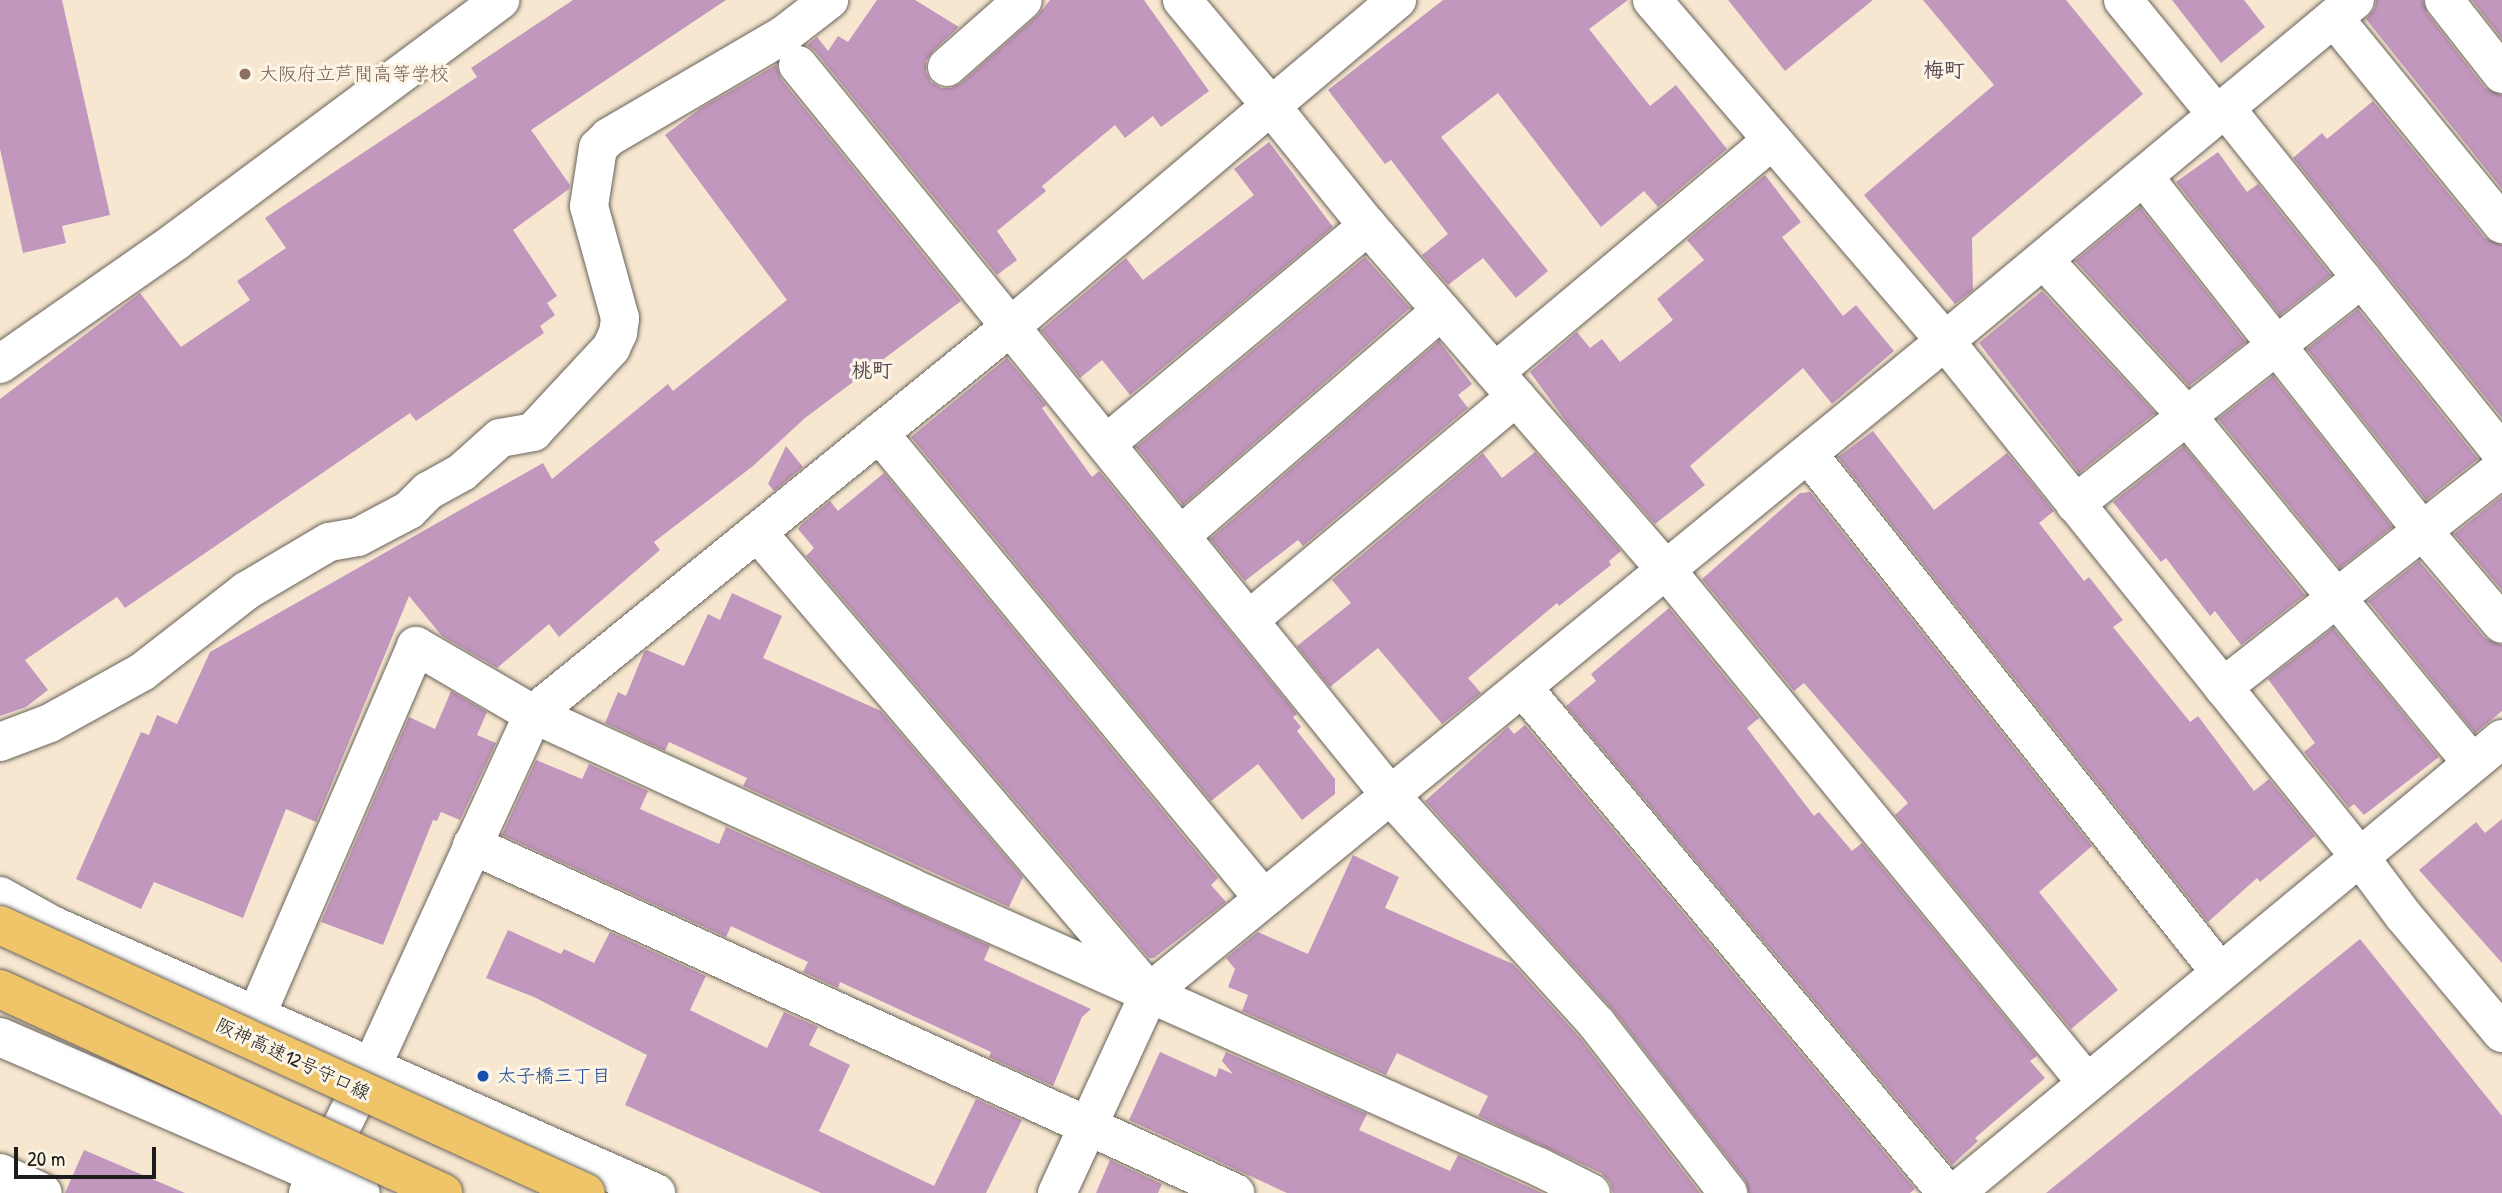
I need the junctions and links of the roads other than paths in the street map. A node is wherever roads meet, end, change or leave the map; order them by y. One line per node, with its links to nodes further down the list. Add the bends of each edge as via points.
1 (500, 0): 25 (street, via 176,241)
2 (829, 0): 45 (street, via 785,34 609,137 598,148 589,206 620,318 618,333 611,348 533,432 500,438 409,509 358,537 329,542 246,591 142,672 50,723)
3 (1023, 0): 11 (street)
4 (1182, 0): 13 (street)
5 (1397, 0): 13 (street)
6 (1652, 0): 15 (street)
7 (2123, 0): 14 (street)
8 (2444, 0): 12 (street)
9 (2340, 7): 14 (street); 17 (street)
10 (798, 65): 22 (street)
11 (947, 67)
12 (2502, 74)
13 (1271, 106): 18 (street); 22 (street)
14 (2222, 113): 16 (street); 20 (street)
15 (1772, 140): 23 (street); 26 (street)
16 (2144, 177): 19 (street); 24 (street)
17 (2502, 223)
18 (1368, 226): 21 (street); 29 (street)
19 (2043, 260): 23 (street); 27 (street)
20 (2362, 278): 24 (street); 30 (street)
21 (1441, 311): 26 (street); 36 (street)
22 (1010, 327): 28 (street); 29 (street)
23 (1945, 341): 31 (street); 33 (street)
24 (2278, 344): 27 (street); 34 (street)
25 (0, 364)
26 (1506, 385): 37 (street); 39 (street)
27 (2187, 416): 33 (street); 38 (street)
28 (879, 433): 35 (street); 51 (street)
29 (1106, 444): 36 (street)
30 (2502, 453)
31 (1808, 454): 37 (street); 53 (street)
32 (2502, 468): 34 (street)
33 (2075, 504): 41 (street)
34 (2422, 530): 38 (street); 40 (street)
35 (757, 532): 43 (street); 55 (street)
36 (1180, 536): 39 (street)
37 (1667, 571): 42 (street); 60 (street)
38 (2335, 599): 41 (street); 46 (street)
39 (1249, 620): 47 (street)
40 (2502, 624)
41 (2223, 687): 49 (street)
42 (1523, 688): 47 (street); 73 (street)
43 (533, 714): 48 (street); 55 (street); 56 (street, via 416,646)
44 (2502, 739): 46 (street)
45 (0, 742)
46 (2472, 763): 49 (street)
47 (1391, 796): 51 (street); 72 (street, via 1597,1024)
48 (472, 845): 59 (street); 61 (street)
49 (2359, 856): 53 (street); 57 (street, via 2403,915)
50 (0, 896): 56 (street, via 52,925)
51 (1264, 899): 55 (street)
52 (0, 925): 67 (highway, 阪神高速12号守口線, bridge)
53 (2220, 972): 60 (street)
54 (0, 989): 66 (highway, bridge)
55 (1150, 992): 61 (street); 71 (street)
56 (256, 1016): 59 (street)
57 (2500, 1027)
58 (0, 1037): 63 (street)
59 (372, 1066): 63 (street); 68 (street)
60 (2087, 1083): 74 (street)
61 (1087, 1124): 69 (street); 70 (street)
62 (0, 1173): 64 (street)
63 (312, 1183): 65 (street)
64 (44, 1193)
65 (360, 1193)
66 (443, 1193)
67 (586, 1193)
68 (656, 1193)
69 (1057, 1193)
70 (1235, 1193)
71 (1591, 1193)
72 (1728, 1193)
73 (1947, 1193)
74 (1955, 1193)

